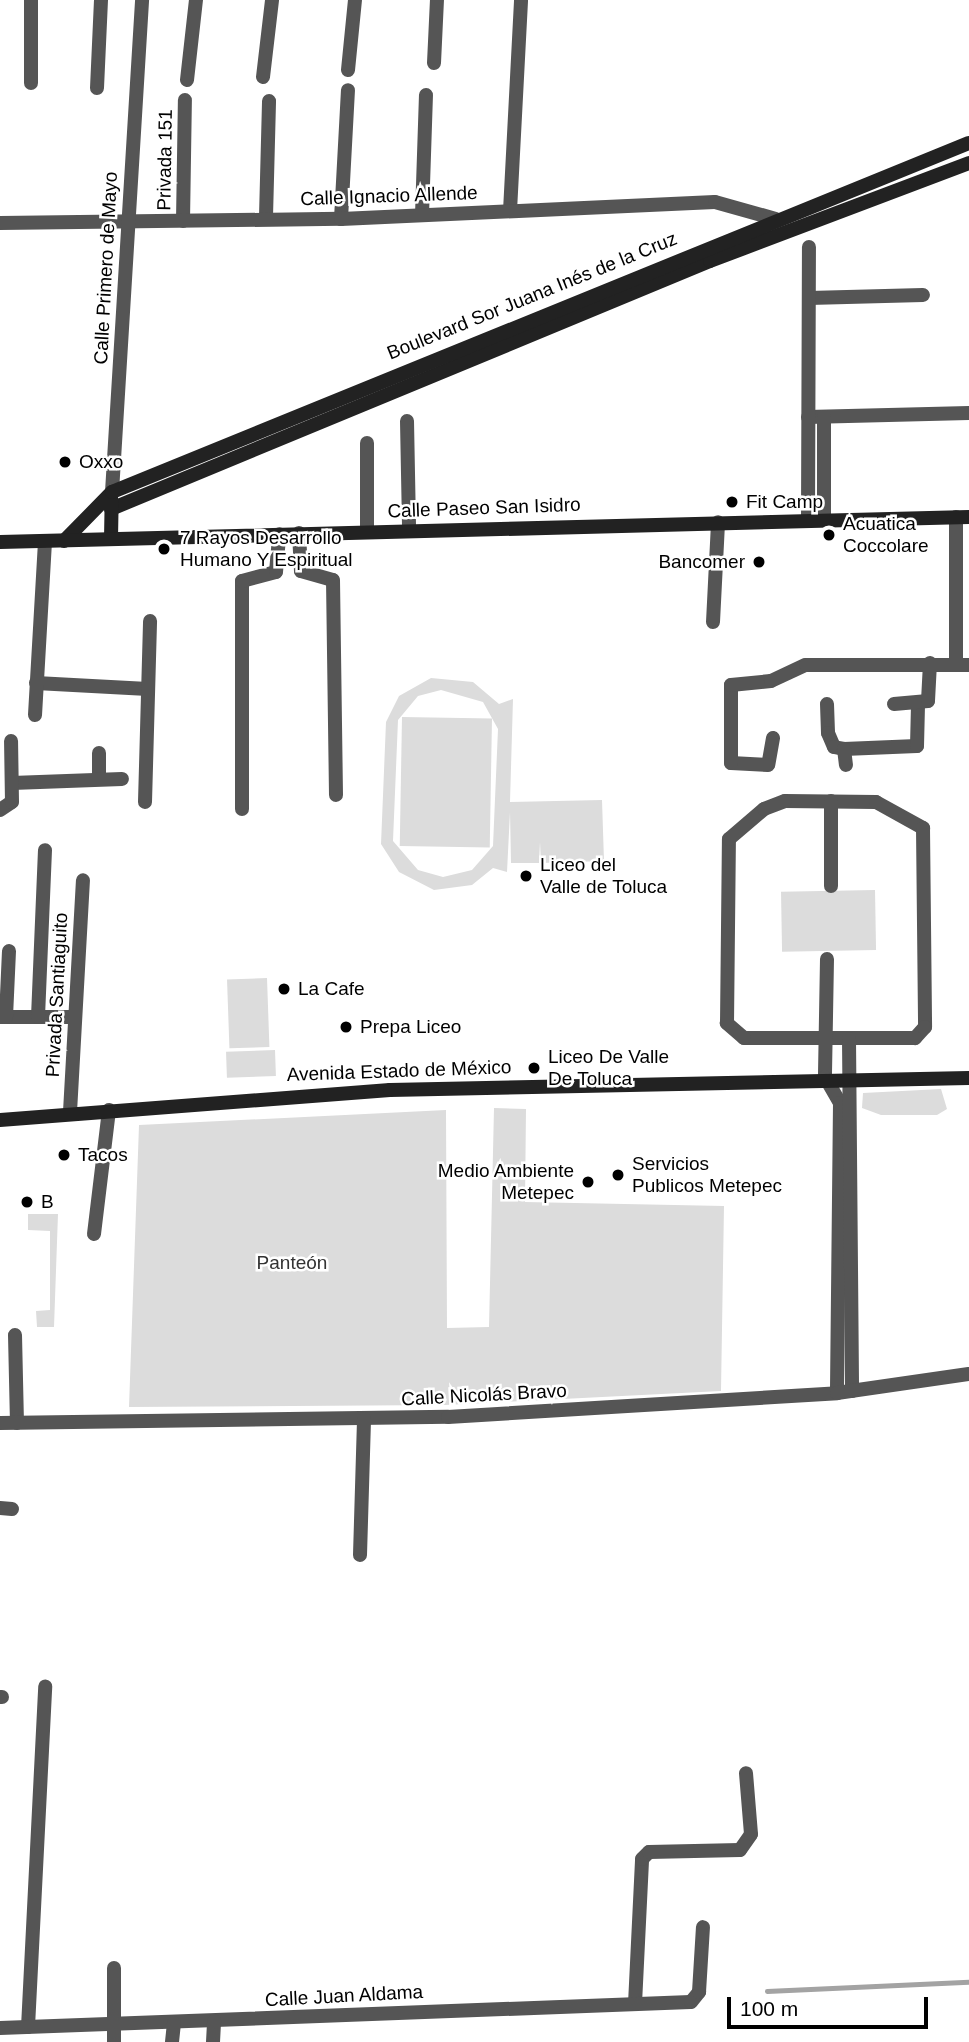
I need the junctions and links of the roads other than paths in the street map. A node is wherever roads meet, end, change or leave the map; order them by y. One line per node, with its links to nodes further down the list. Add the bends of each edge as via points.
1 (31, 0): 13 (street)
2 (101, 0): 14 (street)
3 (142, 0): 24 (street, Calle Primero de Mayo)
4 (196, 0): 12 (street)
5 (272, 0): 11 (street)
6 (355, 0): 10 (street)
7 (437, 0): 9 (street)
8 (522, 0): 21 (street)
9 (434, 64)
10 (348, 70)
11 (263, 77)
12 (187, 80)
13 (31, 83)
14 (97, 89)
15 (348, 90): 25 (street)
16 (426, 95): 22 (street)
17 (185, 100): 27 (street, Privada 151)
18 (269, 101): 23 (street)
19 (969, 143): 26 (main road, Boulevard Sor Juana Inés de la Cruz)
20 (969, 163): 38 (main road, Boulevard Sor Juana Inés de la Cruz, via 710,261)
21 (510, 211): 22 (street, Calle Ignacio Allende); 26 (street, Calle Ignacio Allende, via 715,202)
22 (422, 215): 25 (street, Calle Ignacio Allende)
23 (266, 218): 25 (street, Calle Ignacio Allende); 27 (street, Calle Ignacio Allende)
24 (127, 219): 27 (street, Calle Ignacio Allende); 28 (street, Calle Ignacio Allende); 37 (street, Calle Primero de Mayo)
25 (341, 219)
26 (776, 219): 37 (main road, Boulevard Sor Juana Inés de la Cruz)
27 (183, 221)
28 (0, 223)
29 (809, 247): 31 (street)
30 (923, 295): 31 (street)
31 (809, 298): 33 (street)
32 (969, 414): 34 (street)
33 (808, 417): 34 (street); 40 (street)
34 (824, 417): 41 (street)
35 (407, 421): 43 (street)
36 (367, 443): 44 (street)
37 (113, 492): 38 (main road, Calle Primero de Mayo); 49 (main road)
38 (111, 509): 47 (main road, Calle Primero de Mayo)
39 (963, 517): 41 (main road, Calle Paseo San Isidro); 54 (street)
40 (808, 520): 41 (main road, Calle Paseo San Isidro); 42 (main road, Calle Paseo San Isidro)
41 (824, 520)
42 (718, 522): 43 (main road, Calle Paseo San Isidro); 52 (street)
43 (409, 530): 44 (main road, Calle Paseo San Isidro)
44 (367, 531): 45 (main road, Calle Paseo San Isidro)
45 (299, 533): 46 (main road, Calle Paseo San Isidro); 69 (street, via 301,571 329,575 337,646)
46 (279, 534): 47 (main road, Calle Paseo San Isidro); 73 (street, via 276,572 246,576 238,698)
47 (111, 539): 49 (main road, Calle Paseo San Isidro)
48 (45, 541): 49 (main road, Calle Paseo San Isidro); 50 (main road, Calle Paseo San Isidro); 55 (street)
49 (64, 541)
50 (0, 542)
51 (150, 621): 56 (street)
52 (713, 622)
53 (930, 663): 54 (street); 59 (street, via 930,697); 61 (street, via 806,665 771,681 731,685 731,763 768,765)
54 (962, 664)
55 (36, 683): 56 (street); 60 (street)
56 (148, 689): 70 (street)
57 (827, 704): 63 (street, via 828,733 834,747)
58 (894, 704): 59 (street)
59 (918, 704): 63 (street, via 917,746)
60 (35, 715)
61 (773, 738)
62 (11, 741): 68 (street)
63 (844, 749): 65 (street)
64 (100, 753): 66 (street)
65 (846, 765)
66 (99, 779): 67 (street); 68 (street)
67 (122, 779)
68 (12, 783): 72 (street, via 12,802)
69 (336, 795)
70 (145, 802)
71 (831, 802): 76 (street); 82 (street, via 773,803 729,839 727,1023 744,1038); 83 (street, via 884,803 923,828 925,1027 915,1038)
72 (0, 810)
73 (242, 810)
74 (45, 850): 80 (street)
75 (83, 880): 81 (street, Privada Santiaguito)
76 (831, 886)
77 (9, 951): 79 (street)
78 (827, 959): 82 (street)
79 (3, 1017): 80 (street)
80 (38, 1017): 81 (street)
81 (75, 1017): 88 (street, Privada Santiaguito)
82 (825, 1039): 83 (street); 85 (street)
83 (849, 1039): 84 (street)
84 (852, 1076): 85 (main road, Avenida Estado de México); 86 (main road, Avenida Estado de México); 93 (street)
85 (825, 1077): 87 (main road, Avenida Estado de México, via 390,1090); 93 (street, via 840,1103)
86 (969, 1078)
87 (109, 1110): 88 (main road, Avenida Estado de México); 90 (street)
88 (70, 1112): 89 (main road, Avenida Estado de México)
89 (0, 1120)
90 (94, 1234)
91 (15, 1335): 96 (street)
92 (969, 1374): 93 (street, Calle Nicolás Bravo)
93 (844, 1392): 94 (street, Calle Nicolás Bravo)
94 (364, 1419): 96 (street, Calle Nicolás Bravo); 97 (street)
95 (0, 1423): 96 (street, Calle Nicolás Bravo)
96 (17, 1423)
97 (360, 1555)
98 (45, 1686): 106 (street)
99 (746, 1773): 102 (street, via 751,1834 740,1850 649,1852 642,1859)
100 (703, 1927): 102 (street, Calle Juan Aldama, via 699,1992 691,2001)
101 (114, 1968): 105 (street)
102 (635, 2004): 103 (street, Calle Juan Aldama)
103 (214, 2021): 104 (street, Calle Juan Aldama); 110 (street)
104 (174, 2022): 105 (street, Calle Juan Aldama); 109 (street)
105 (114, 2026): 106 (street, Calle Juan Aldama); 108 (street)
106 (28, 2027): 107 (street, Calle Juan Aldama)
107 (0, 2028)
108 (114, 2042)
109 (172, 2042)
110 (213, 2042)

